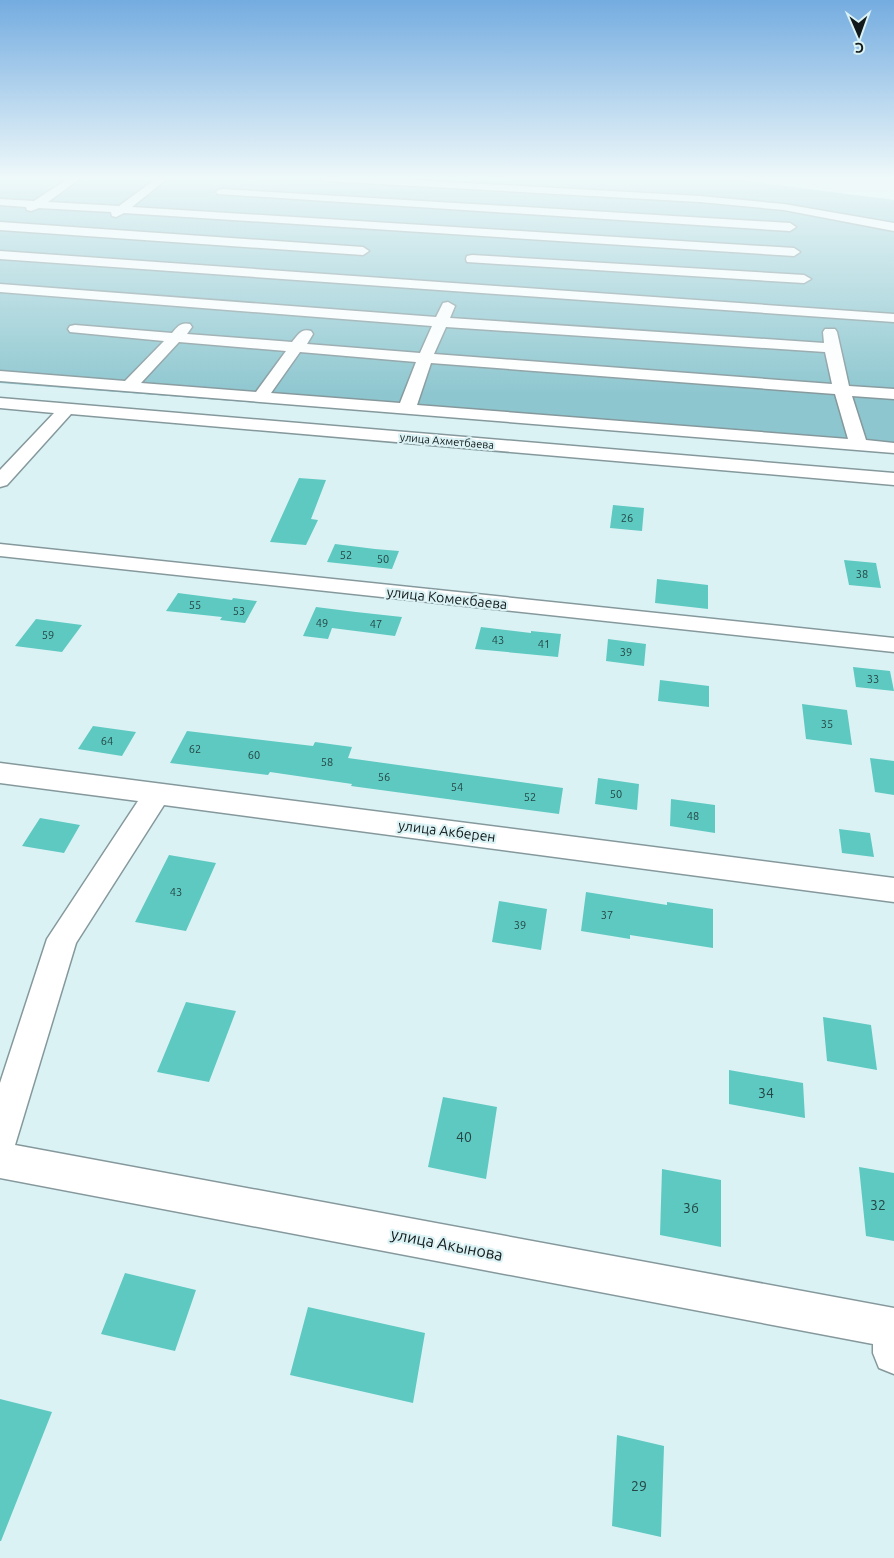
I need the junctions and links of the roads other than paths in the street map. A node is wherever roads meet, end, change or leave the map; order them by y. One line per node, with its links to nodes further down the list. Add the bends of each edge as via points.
1 (69, 251): 12 (street)
2 (157, 251): 14 (street)
3 (252, 251): 16 (street)
4 (359, 251): 5 (street)
5 (363, 251): 18 (street)
6 (476, 251): 13 (street)
7 (587, 251): 15 (street)
8 (700, 251): 17 (street)
9 (774, 251): 10 (street)
10 (794, 252): 19 (street)
11 (0, 255): 12 (street)
12 (58, 259): 14 (street); 22 (street)
13 (472, 259): 15 (street); 20 (street)
14 (142, 265): 16 (street); 24 (street)
15 (584, 265): 17 (street); 23 (street)
16 (233, 272): 18 (street); 26 (street)
17 (699, 273): 19 (street); 28 (street)
18 (343, 279): 20 (street); 27 (street)
19 (804, 279): 29 (street)
20 (458, 287): 23 (street); 31 (street)
21 (0, 288): 22 (street)
22 (18, 289): 24 (street); 25 (street)
23 (578, 295): 28 (street); 32 (street)
24 (109, 296): 26 (street); 34 (street, via 75,328)
25 (0, 303)
26 (204, 303): 27 (street); 34 (street)
27 (326, 303): 31 (street); 35 (street)
28 (697, 304): 29 (street); 33 (street)
29 (829, 313): 30 (street); 36 (street)
30 (894, 318)
31 (441, 321): 32 (street); 37 (street)
32 (570, 327): 33 (street)
33 (699, 335): 36 (street)
34 (177, 337): 35 (street); 39 (street)
35 (298, 347): 37 (street); 42 (street)
36 (832, 348): 40 (street)
37 (425, 358): 40 (street, via 697,374); 45 (street)
38 (0, 376): 39 (street)
39 (129, 386): 42 (street)
40 (842, 389): 41 (street); 46 (street)
41 (894, 394)
42 (261, 396): 45 (street)
43 (0, 403): 44 (street, улица Ахметбаева)
44 (68, 408): 48 (street, улица Ахметбаева); 49 (street)
45 (407, 408): 46 (street)
46 (859, 445): 47 (street)
47 (894, 448)
48 (894, 479)
49 (0, 481)
50 (0, 550): 51 (street, улица Комекбаева)
51 (894, 645)
52 (0, 773): 53 (street, улица Акберен)
53 (157, 794): 54 (street, улица Акберен); 55 (street, via 62,940)
54 (894, 890)
55 (0, 1138)
56 (0, 1160): 57 (street, улица Акынова)
57 (893, 1336)

